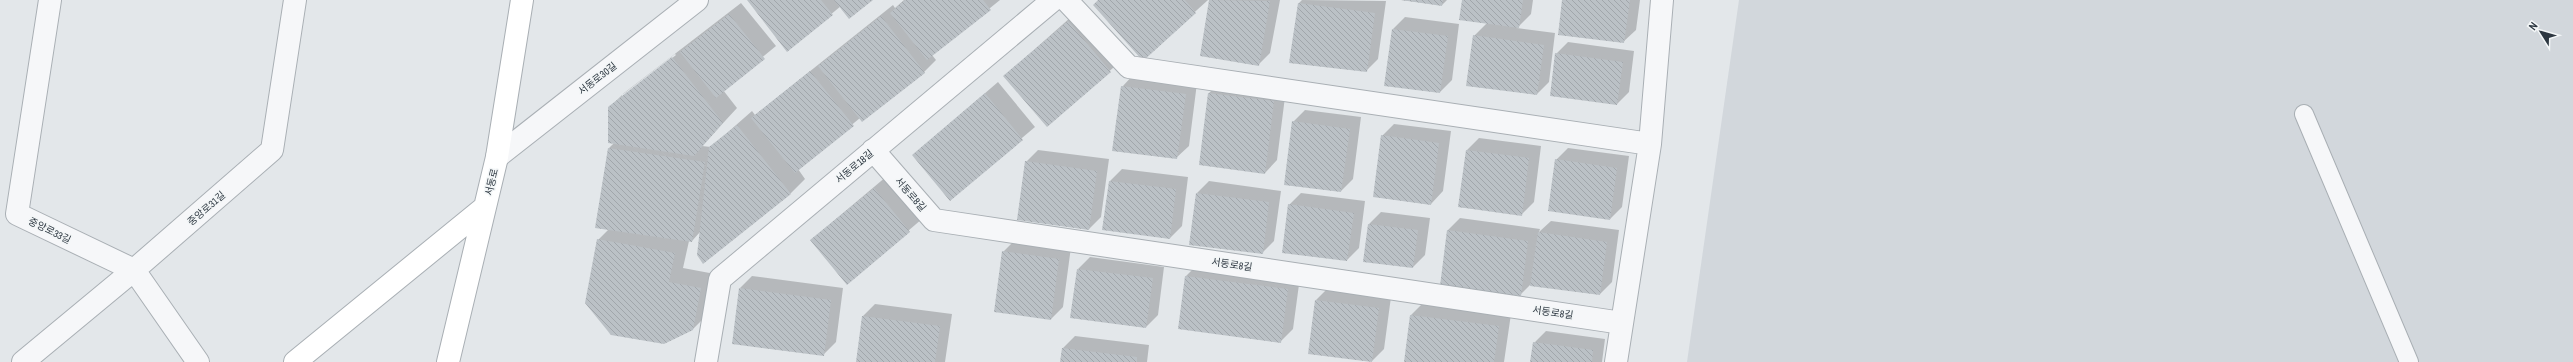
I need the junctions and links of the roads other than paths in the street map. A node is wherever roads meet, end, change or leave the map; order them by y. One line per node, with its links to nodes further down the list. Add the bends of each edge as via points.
1 (50, 0): 13 (street, 중앙로33길, via 17,214)
2 (295, 0): 13 (street, 중앙로31길, via 272,150)
3 (522, 0): 11 (street, 서동로)
4 (697, 0): 11 (street, 서동로30길)
5 (1053, 0): 10 (street, 서동로18길)
6 (1066, 0): 9 (street, via 1129,67)
7 (1662, 0): 9 (street)
8 (2304, 114): 21 (lane)
9 (1650, 144): 14 (street)
10 (874, 150): 14 (street, 서동로8길, via 934,220); 19 (street, 서동로18길, via 720,279)
11 (497, 157): 12 (street, 서동로)
12 (485, 207): 17 (street); 18 (street, 서동로)
13 (134, 270): 15 (street, 중앙로31길); 16 (street, 중앙로33길)
14 (1622, 323): 20 (street)
15 (23, 362)
16 (198, 362)
17 (295, 362)
18 (448, 362)
19 (706, 362)
20 (1616, 362)
21 (2409, 362)

